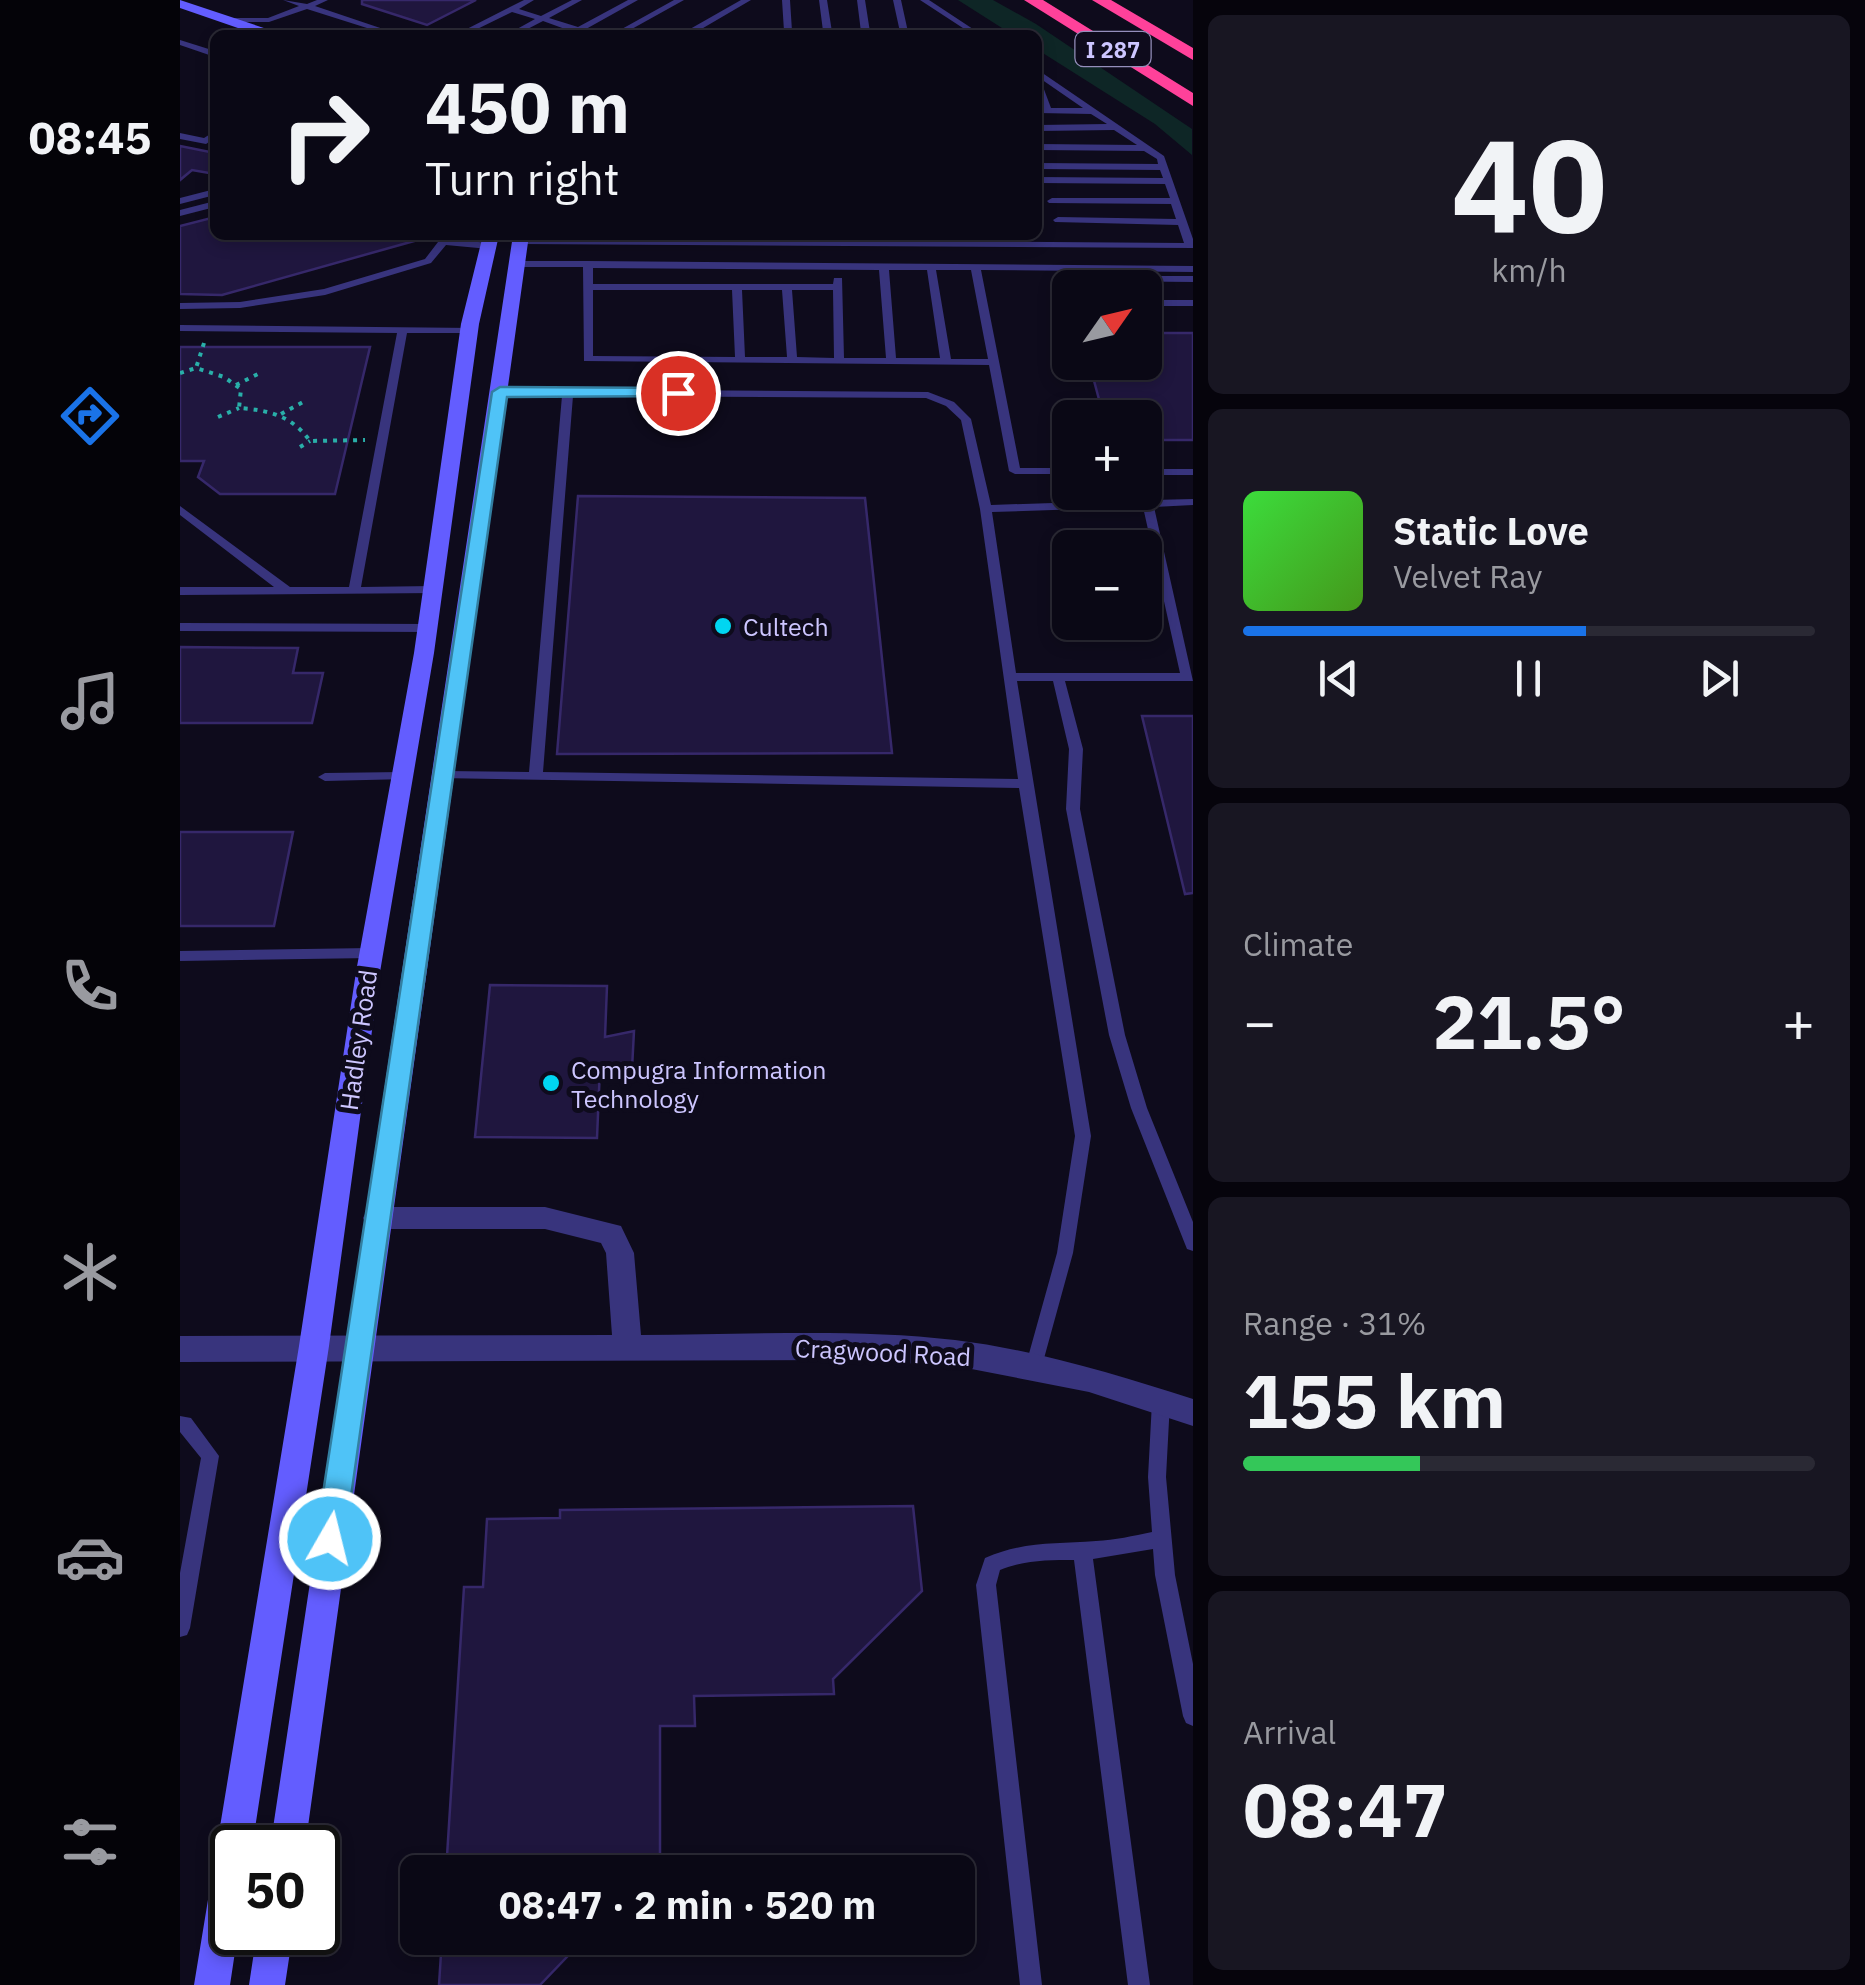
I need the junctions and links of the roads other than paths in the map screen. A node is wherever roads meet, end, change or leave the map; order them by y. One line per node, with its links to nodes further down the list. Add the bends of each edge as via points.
1 (287, 0): 18 (lane)
2 (324, 0): 18 (lane)
3 (530, 0): 19 (lane)
4 (578, 0): 22 (lane)
5 (617, 0): 15 (lane)
6 (680, 0): 20 (lane)
7 (747, 0): 29 (lane); 30 (lane)
8 (786, 0): 31 (lane)
9 (824, 0): 32 (lane)
10 (861, 0): 33 (lane)
11 (897, 0): 34 (lane)
12 (924, 0): 17 (lane)
13 (1032, 0): 41 (highway, I 287)
14 (1100, 0): 39 (highway, I 287)
15 (631, 2): 20 (lane); 27 (lane)
16 (180, 4): 23 (main road)
17 (934, 6): 35 (lane); 36 (lane)
18 (309, 7): 23 (lane); 24 (lane)
19 (511, 9): 22 (lane); 25 (lane)
20 (658, 12): 28 (lane)
21 (180, 18): 23 (main road)
22 (541, 19): 26 (lane); 27 (lane)
23 (229, 28)
24 (370, 30)
25 (469, 30)
26 (520, 30)
27 (578, 30)
28 (624, 30)
29 (692, 30)
30 (751, 30)
31 (788, 30)
32 (828, 30)
33 (865, 30)
34 (903, 30)
35 (941, 30)
36 (970, 30)
37 (180, 42): 38 (lane)
38 (210, 52)
39 (1192, 55)
40 (1042, 76): 43 (lane)
41 (1192, 101)
42 (1043, 110): 43 (lane)
43 (1094, 111): 45 (lane)
44 (1042, 128): 45 (lane)
45 (1117, 128): 49 (lane)
46 (180, 136): 47 (lane)
47 (210, 138)
48 (1042, 148): 49 (lane)
49 (1146, 148): 51 (lane)
50 (1042, 166): 51 (lane)
51 (1164, 167): 53 (lane)
52 (1042, 180): 53 (lane)
53 (1168, 180): 58 (lane)
54 (210, 193): 55 (lane)
55 (180, 201)
56 (1042, 201): 57 (lane)
57 (1052, 201): 58 (lane); 61 (lane)
58 (1175, 201): 62 (lane)
59 (210, 205): 60 (lane)
60 (180, 213)
61 (1058, 220): 62 (lane); 67 (lane)
62 (1182, 222): 67 (lane, via 1190,246)
63 (439, 240): 85 (lane, via 428,262 326,292)
64 (490, 240): 68 (main road); 88 (main road, Hadley Road)
65 (572, 240): 68 (lane)
66 (770, 240): 67 (lane)
67 (1066, 245)
68 (520, 247): 69 (lane); 95 (main road, Hadley Road)
69 (588, 264): 70 (lane); 79 (lane)
70 (838, 266): 71 (lane); 82 (lane)
71 (884, 266): 72 (lane); 92 (lane)
72 (931, 267): 73 (lane); 93 (lane)
73 (975, 267): 76 (lane); 94 (lane)
74 (1192, 268): 75 (lane)
75 (1162, 271)
76 (1052, 274)
77 (1162, 279): 78 (lane)
78 (1192, 279)
79 (588, 287): 80 (lane); 89 (lane, via 588,359)
80 (737, 287): 81 (lane); 89 (lane)
81 (787, 287): 82 (lane); 90 (lane)
82 (838, 287): 91 (lane)
83 (1162, 302): 84 (lane)
84 (1192, 303)
85 (180, 306)
86 (180, 328): 87 (lane)
87 (403, 329): 88 (lane); 107 (lane)
88 (470, 330): 108 (main road, Hadley Road)
89 (740, 360): 90 (lane)
90 (792, 360): 91 (lane)
91 (839, 361): 92 (lane)
92 (891, 361): 93 (lane)
93 (946, 362): 94 (lane)
94 (994, 362): 97 (lane, via 1015,471)
95 (500, 392): 96 (lane); 116 (main road, Hadley Road)
96 (568, 392): 103 (lane, via 928,395 966,419); 115 (lane)
97 (1052, 471)
98 (1162, 472): 99 (lane)
99 (1192, 472)
100 (1162, 501): 101 (lane)
101 (1192, 502)
102 (1052, 506): 103 (lane)
103 (986, 509): 112 (lane)
104 (180, 510): 106 (lane)
105 (1150, 510): 114 (lane)
106 (286, 590): 107 (lane); 109 (lane)
107 (354, 590): 108 (lane)
108 (433, 590): 111 (main road, Hadley Road)
109 (180, 591)
110 (180, 627): 111 (lane)
111 (428, 628): 117 (main road, Hadley Road)
112 (1010, 677): 113 (lane); 119 (lane)
113 (1058, 677): 114 (lane); 123 (lane, via 1076,749 1073,809 1117,1036)
114 (1190, 677)
115 (536, 774): 116 (lane); 119 (lane)
116 (445, 775): 122 (main road, Hadley Road)
117 (402, 776): 118 (lane); 120 (main road, Hadley Road)
118 (325, 778)
119 (1024, 784): 128 (lane, via 1083,1136 1066,1253)
120 (371, 953): 121 (lane); 124 (main road, Hadley Road)
121 (180, 956)
122 (377, 1218): 125 (main road, Hadley Road); 126 (street, via 545,1218 611,1234 620,1253)
123 (1192, 1244)
124 (314, 1346): 125 (street, Cragwood Road); 127 (street, Cragwood Road); 136 (main road, Hadley Road)
125 (358, 1346): 126 (street, Cragwood Road); 137 (main road, Hadley Road)
126 (627, 1346): 128 (street, Cragwood Road, via 852,1347 956,1353)
127 (180, 1349)
128 (1034, 1368): 129 (street, Cragwood Road)
129 (1162, 1402): 130 (street, Cragwood Road); 132 (lane)
130 (1192, 1413)
131 (180, 1424): 134 (lane, via 210,1456)
132 (1162, 1539): 133 (lane); 135 (lane)
133 (1082, 1549): 142 (lane, via 1010,1554 992,1564 986,1584); 143 (lane)
134 (180, 1628)
135 (1192, 1716)
136 (238, 1825)
137 (290, 1825)
138 (217, 1955): 140 (main road)
139 (272, 1955): 141 (main road)
140 (212, 1985)
141 (268, 1985)
142 (1030, 1985)
143 (1139, 1985)

